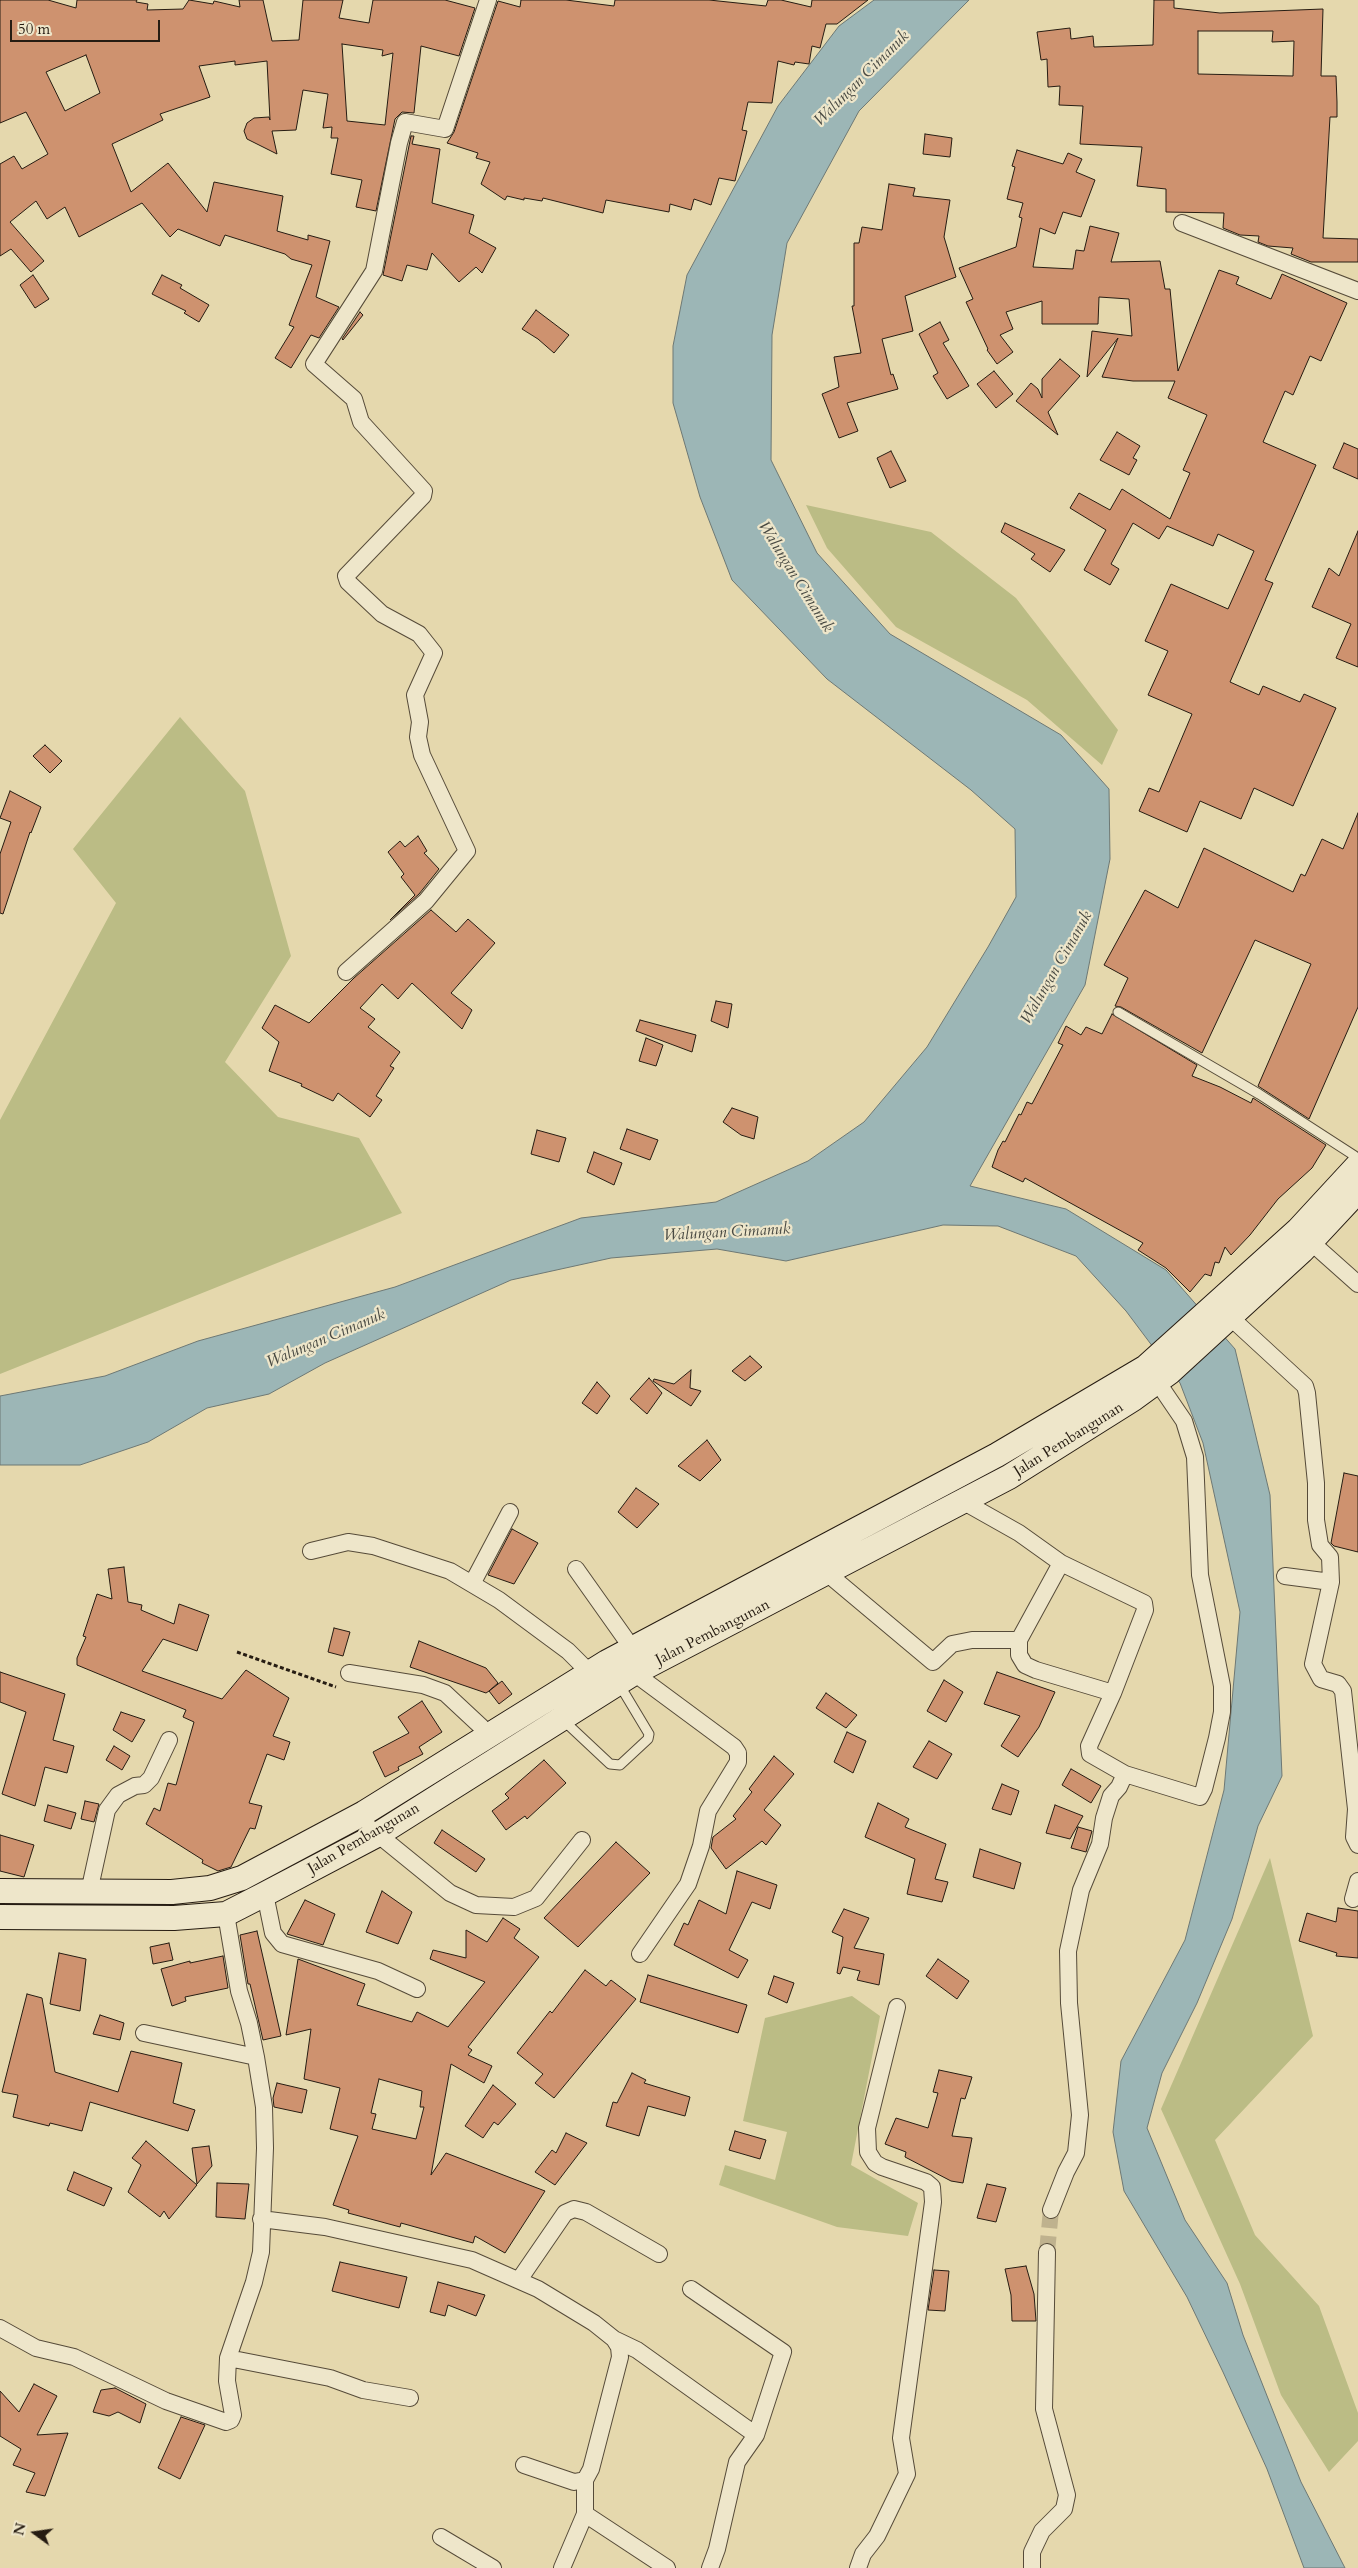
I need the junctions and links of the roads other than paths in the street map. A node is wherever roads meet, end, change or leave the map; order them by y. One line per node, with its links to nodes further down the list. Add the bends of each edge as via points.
1 (488, 0): 4 (street, via 445,129 405,122 374,271 314,364 354,400 361,422 424,491 423,496 346,576 348,582 382,614 420,634 434,653 415,695 420,722 418,737 422,755 467,851 426,902)
2 (1182, 223): 3 (street)
3 (1358, 291)
4 (346, 972)
5 (1118, 1012): 6 (lane, via 1259,1094)
6 (1358, 1158)
7 (1358, 1165): 9 (main road, Jalan Pembangunan)
8 (1358, 1191): 9 (main road, Jalan Pembangunan)
9 (1304, 1236): 10 (street); 11 (main road, Jalan Pembangunan)
10 (1358, 1284)
11 (1219, 1318): 12 (main road, Jalan Pembangunan); 20 (street, via 1305,1386 1314,1464 1316,1520 1320,1545 1330,1556)
12 (1158, 1370): 13 (main road, Jalan Pembangunan, via 1009,1477); 23 (main road, Jalan Pembangunan, via 997,1455); 29 (street, via 1184,1421 1195,1456 1200,1575 1222,1686 1222,1712 1200,1797)
13 (964, 1502): 16 (street, via 1019,1533); 18 (main road, Jalan Pembangunan)
14 (510, 1512): 21 (street)
15 (310, 1551): 21 (street, via 348,1542 373,1546 450,1571)
16 (1061, 1564): 22 (street); 25 (street, via 1144,1602 1145,1610)
17 (576, 1569): 23 (street)
18 (828, 1574): 22 (street, via 933,1662 952,1644 972,1640); 23 (main road, Jalan Pembangunan)
19 (1285, 1576): 20 (street)
20 (1332, 1582): 33 (street, via 1313,1664 1321,1679 1338,1684 1343,1691 1356,1809 1354,1837)
21 (472, 1584): 23 (street, via 568,1650)
22 (1019, 1640): 25 (street, via 1018,1655 1025,1665)
23 (616, 1667): 26 (main road, Jalan Pembangunan); 26 (main road, Jalan Pembangunan); 26 (lane, via 649,1734 648,1739 620,1765 610,1764); 43 (street, via 734,1747 738,1753 738,1762 708,1811 688,1884)
24 (349, 1673): 27 (street, via 423,1684 445,1693)
25 (1113, 1693): 29 (street, via 1088,1750)
26 (554, 1708): 27 (main road, Jalan Pembangunan); 31 (main road, Jalan Pembangunan)
27 (489, 1734): 30 (main road, Jalan Pembangunan)
28 (169, 1740): 37 (street, via 151,1778 144,1785 135,1786 118,1796 108,1810)
29 (1125, 1774): 48 (street, via 1111,1796 1100,1844 1081,1890 1068,1951 1069,2003 1080,2115 1076,2153)
30 (358, 1816): 31 (street); 37 (main road, Jalan Pembangunan, via 242,1878 210,1888 172,1892)
31 (377, 1835): 32 (street, via 450,1893 476,1905 514,1906 536,1898); 38 (main road, Jalan Pembangunan)
32 (582, 1840)
33 (1358, 1845)
34 (1358, 1881): 39 (street)
35 (0, 1891): 36 (main road, Jalan Pembangunan)
36 (33, 1891): 37 (main road, Jalan Pembangunan); 42 (main road)
37 (89, 1892)
38 (265, 1894): 40 (main road, Jalan Pembangunan); 44 (street, via 273,1933 282,1944 378,1971)
39 (1353, 1899)
40 (226, 1914): 42 (main road, Jalan Pembangunan, via 174,1918); 47 (street, via 239,1991 250,2023)
41 (0, 1917): 42 (main road, Jalan Pembangunan)
42 (32, 1917)
43 (640, 1954)
44 (417, 1989)
45 (897, 2007): 67 (street, via 867,2128 868,2152 882,2167 926,2182 932,2187 933,2202 901,2438 907,2474 877,2536 862,2554)
46 (144, 2033): 47 (street)
47 (256, 2057): 49 (street, via 264,2107)
48 (1051, 2210)
49 (261, 2219): 52 (street, via 325,2226 472,2260); 56 (street, via 261,2252 254,2282)
50 (1046, 2252): 68 (street, via 1044,2409 1067,2495 1064,2509 1042,2531 1032,2552)
51 (658, 2254): 52 (street, via 586,2212 574,2209 565,2213)
52 (519, 2280): 55 (street, via 594,2323)
53 (691, 2289): 58 (street, via 783,2352)
54 (0, 2328): 56 (street, via 36,2348 74,2357 166,2401 226,2422 233,2415 227,2381)
55 (614, 2339): 58 (street, via 637,2350); 60 (street, via 620,2357 591,2469)
56 (228, 2358): 57 (street)
57 (410, 2398)
58 (756, 2435): 66 (street, via 737,2462)
59 (524, 2465): 60 (street, via 574,2482)
60 (585, 2480): 61 (street)
61 (585, 2514): 64 (street); 65 (street)
62 (441, 2537): 63 (street)
63 (493, 2568)
64 (562, 2568)
65 (667, 2568)
66 (710, 2568)
67 (858, 2568)
68 (1032, 2568)

